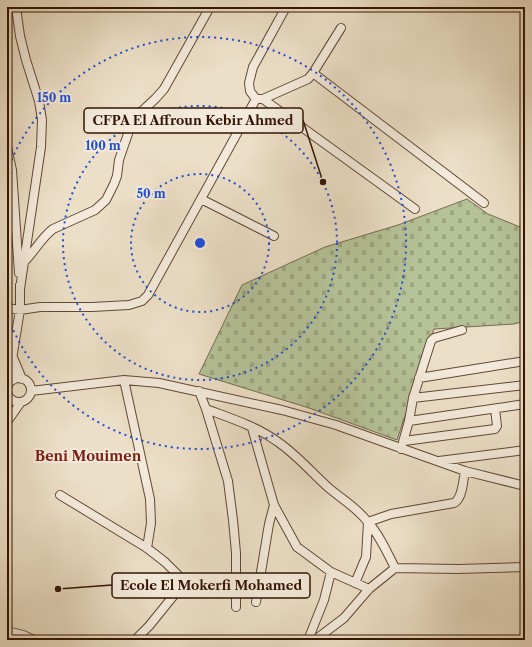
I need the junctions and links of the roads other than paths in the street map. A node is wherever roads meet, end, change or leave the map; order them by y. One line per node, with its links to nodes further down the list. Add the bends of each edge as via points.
1 (16, 7): 13 (street, via 26,60 42,120 41,147)
2 (210, 7): 13 (street, via 164,89 139,114 131,126 119,160 116,180 106,200 95,210 53,228)
3 (286, 7): 6 (street, via 253,67 250,91)
4 (341, 28): 5 (street)
5 (312, 73): 6 (street, via 308,79); 10 (street)
6 (260, 99): 8 (street); 11 (street)
7 (7, 147): 9 (street, via 12,170)
8 (201, 199): 12 (street); 16 (street, via 142,301 92,307 40,307)
9 (11, 201): 14 (street)
10 (484, 203)
11 (415, 209)
12 (274, 236)
13 (24, 262): 14 (street)
14 (20, 289): 16 (street)
15 (7, 308): 16 (street)
16 (20, 310): 18 (street)
17 (462, 330): 21 (street, via 431,341)
18 (12, 355): 20 (street); 23 (street)
19 (525, 361): 21 (street)
20 (22, 378): 23 (street); 25 (street, via 29,383)
21 (419, 378): 28 (street)
22 (124, 380): 25 (street); 26 (street, via 160,383); 44 (street, via 150,499 151,523)
23 (10, 382): 27 (street)
24 (525, 385): 28 (street)
25 (31, 391): 29 (street, via 26,400)
26 (199, 391): 31 (street); 36 (street, via 282,410)
27 (7, 392): 29 (street, via 12,400)
28 (413, 398): 33 (street)
29 (21, 402): 34 (street)
30 (525, 404): 32 (street)
31 (206, 409): 35 (street); 51 (street, via 228,482 236,554)
32 (495, 409): 33 (street); 36 (street, via 495,429)
33 (409, 421): 36 (street)
34 (7, 422)
35 (252, 428): 42 (street); 43 (street, via 277,441)
36 (402, 445): 38 (street)
37 (525, 450): 38 (street)
38 (436, 462): 39 (street)
39 (465, 471): 40 (street); 43 (street, via 459,497 454,503 391,514)
40 (525, 486)
41 (60, 495): 44 (street)
42 (274, 505): 47 (street, via 297,547); 50 (street)
43 (368, 522): 46 (street); 48 (street, via 366,557)
44 (147, 548): 54 (street, via 178,575 180,582 179,589)
45 (525, 567): 46 (street)
46 (395, 568): 49 (street)
47 (331, 572): 48 (street); 55 (street, via 324,600)
48 (355, 583): 49 (street)
49 (369, 589): 56 (street, via 344,618)
50 (256, 602)
51 (236, 607)
52 (7, 631): 53 (street)
53 (34, 640)
54 (135, 640)
55 (308, 640)
56 (315, 640)

